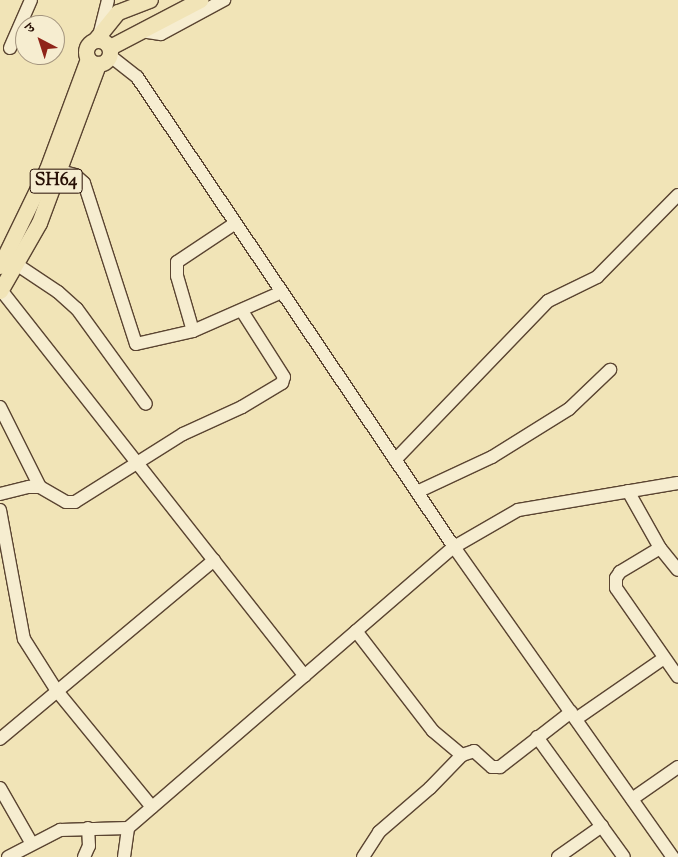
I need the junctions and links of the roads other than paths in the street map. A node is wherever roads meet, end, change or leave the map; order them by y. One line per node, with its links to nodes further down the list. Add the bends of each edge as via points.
1 (31, 0): 8 (street)
2 (150, 0): 7 (main road, SH64, via 118,12)
3 (200, 0): 6 (main road)
4 (224, 0): 6 (street, via 161,34)
5 (105, 3): 7 (street)
6 (141, 31): 9 (main road)
7 (98, 36): 9 (main road, SH64, via 86,47)
8 (10, 48)
9 (101, 56): 10 (main road, SH64); 12 (street, via 137,77); 14 (main road, SH64)
10 (60, 171): 13 (main road, SH64, via 39,223); 18 (street, via 75,175 84,183 136,344)
11 (678, 194): 22 (street, via 597,276 548,301)
12 (234, 224): 16 (street); 18 (street, via 177,262 176,276)
13 (16, 264): 15 (main road, SH64); 20 (street, via 58,292 77,310)
14 (0, 266)
15 (0, 291): 23 (street)
16 (282, 292): 17 (street); 22 (street)
17 (242, 311): 18 (street); 23 (street, via 284,377 282,383 242,407 183,434)
18 (193, 331)
19 (610, 370): 27 (street, via 569,410 492,457)
20 (146, 404)
21 (0, 407): 25 (street)
22 (395, 460): 27 (street)
23 (137, 462): 25 (street, via 107,485 75,502 66,502); 32 (street)
24 (678, 483): 26 (street)
25 (40, 487): 28 (street, via 29,486)
26 (628, 491): 30 (street, via 518,510); 31 (street)
27 (417, 492): 30 (street)
28 (0, 494)
29 (0, 510): 38 (street, via 24,639)
30 (454, 547): 34 (street); 39 (street)
31 (660, 548): 33 (street); 35 (street, via 620,572 616,588)
32 (214, 560): 36 (street); 38 (street)
33 (678, 570)
34 (356, 631): 36 (street); 42 (street, via 433,731)
35 (664, 658): 37 (street); 39 (street)
36 (304, 676): 46 (street)
37 (678, 676)
38 (57, 691): 41 (street); 46 (street)
39 (573, 715): 40 (street); 45 (street)
40 (537, 737): 42 (street, via 496,768 474,751); 47 (street)
41 (0, 739)
42 (462, 755): 54 (street, via 379,832)
43 (678, 767): 45 (street)
44 (0, 788): 50 (street)
45 (632, 799): 57 (street)
46 (152, 807): 49 (street)
47 (602, 826): 55 (street); 56 (street)
48 (88, 828): 49 (street); 50 (street, via 60,830); 52 (street, via 89,846)
49 (128, 828): 53 (street)
50 (32, 844): 51 (street)
51 (8, 857)
52 (84, 857)
53 (124, 857)
54 (363, 857)
55 (558, 857)
56 (624, 857)
57 (673, 857)

